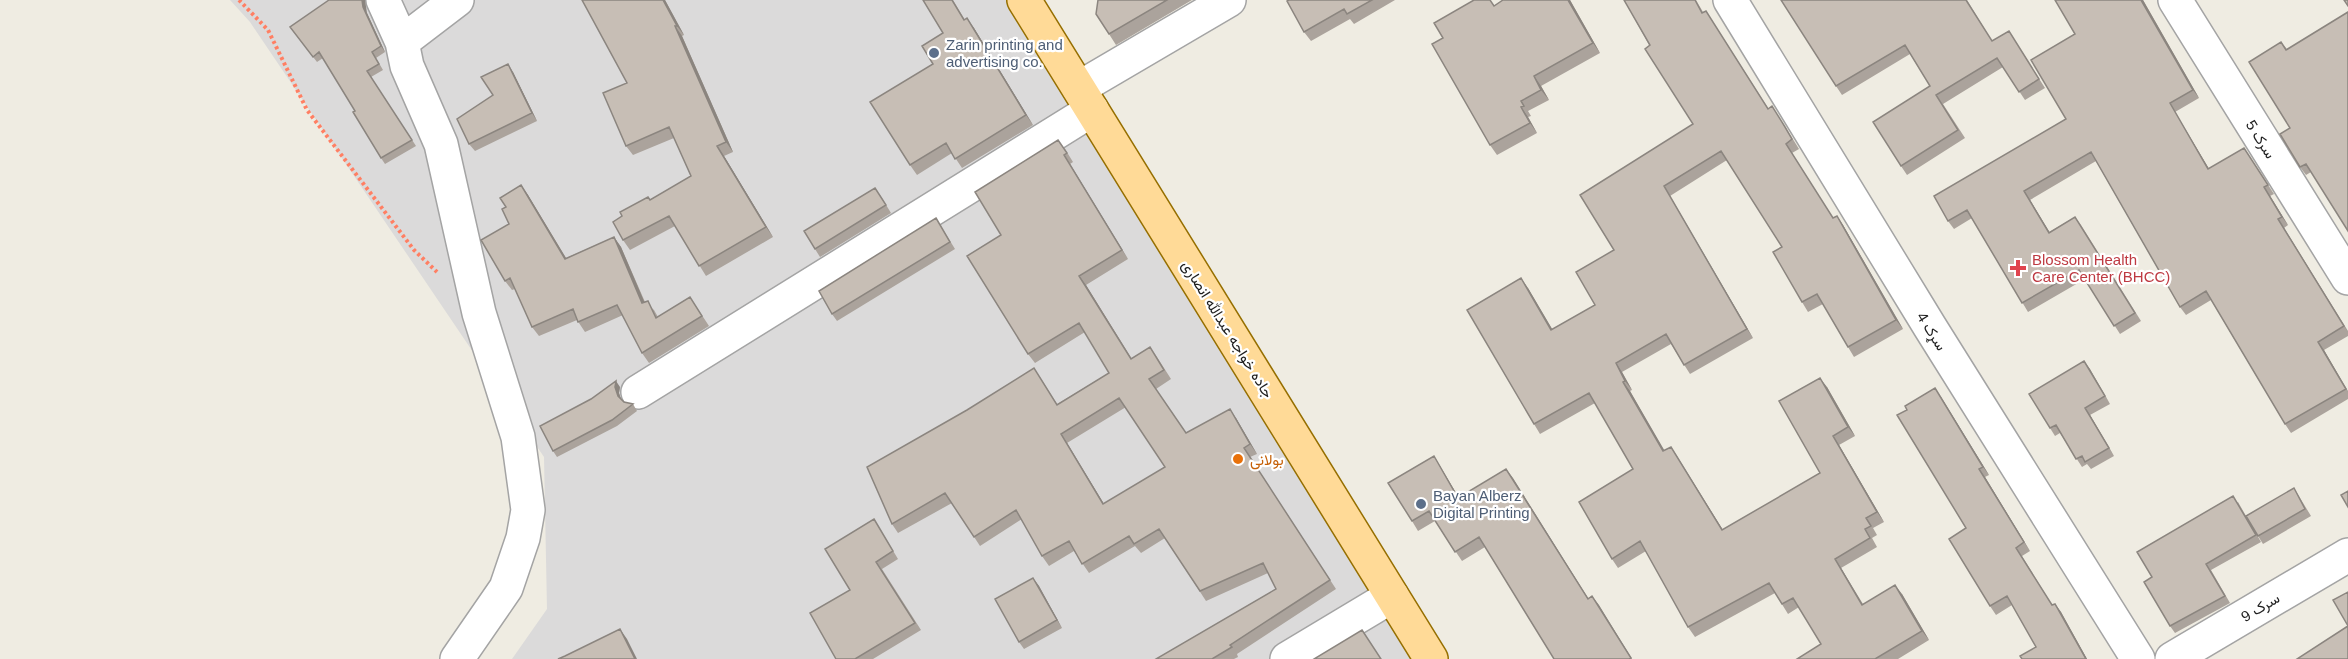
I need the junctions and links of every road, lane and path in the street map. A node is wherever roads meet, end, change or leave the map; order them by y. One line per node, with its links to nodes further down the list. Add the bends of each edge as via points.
1 (239, 0): 10 (path, via 268,30 307,110 414,250)
2 (383, 0): 8 (street)
3 (457, 0): 8 (street)
4 (1024, 0): 9 (main road, جاده خواجه عبدالله انصاری)
5 (1229, 0): 9 (street)
6 (1730, 0): 18 (street, سړک 4)
7 (2175, 0): 11 (street, سرک 5)
8 (402, 42): 15 (street, via 407,66 441,144 479,313 518,437 528,510 506,588)
9 (1086, 99): 12 (street); 14 (main road, جاده خواجه عبدالله انصاری)
10 (439, 274)
11 (2348, 278)
12 (638, 392)
13 (2348, 555): 19 (street, سرک 9)
14 (1392, 596): 16 (street); 17 (main road, جاده خواجه عبدالله انصاری)
15 (457, 659)
16 (1287, 659)
17 (1431, 659)
18 (2138, 659)
19 (2172, 659)

